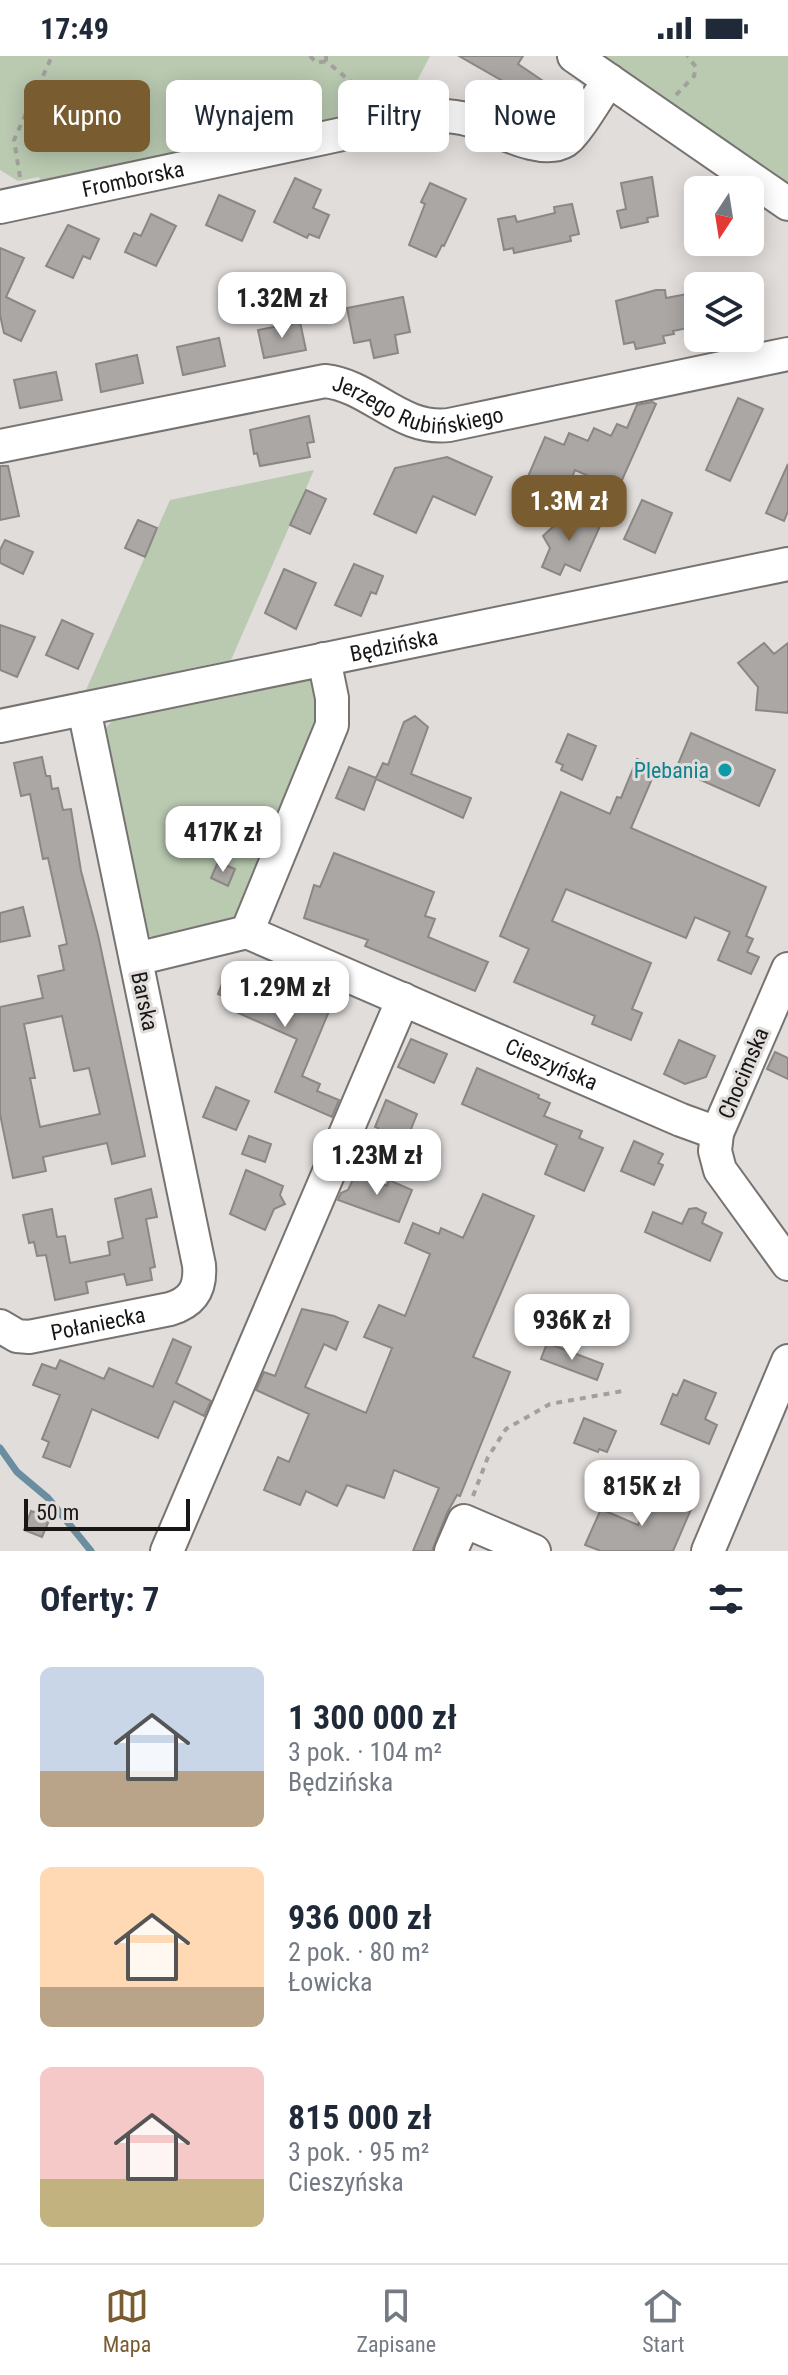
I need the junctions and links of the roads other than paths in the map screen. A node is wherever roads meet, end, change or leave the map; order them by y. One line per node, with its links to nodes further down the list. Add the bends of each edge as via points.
1 (574, 56): 2 (street)
2 (609, 80): 3 (street); 4 (street, Fromborska, via 567,139 554,145 536,145 468,120 427,116)
3 (788, 204)
4 (0, 207)
5 (788, 354): 6 (street, Jerzego Rubińskiego, via 437,427 412,422 350,386 325,381)
6 (0, 446)
7 (788, 564): 8 (street, Będzińska)
8 (324, 659): 9 (street, Będzińska); 11 (street, via 332,725)
9 (84, 709): 10 (street, Będzińska); 12 (street, Barska)
10 (0, 726)
11 (247, 932): 12 (street); 14 (street, Cieszyńska)
12 (136, 959): 17 (street, Barska, via 199,1265)
13 (788, 969): 15 (street, Chocimska)
14 (403, 999): 15 (street, Cieszyńska); 20 (street)
15 (717, 1133): 16 (street, via 720,1170)
16 (788, 1264)
17 (195, 1293): 18 (street, Połaniecka, via 170,1309 41,1336 17,1336)
18 (0, 1326)
19 (788, 1361): 23 (street)
20 (167, 1551)
21 (451, 1551): 22 (street, via 464,1521)
22 (534, 1551)
23 (708, 1551)

